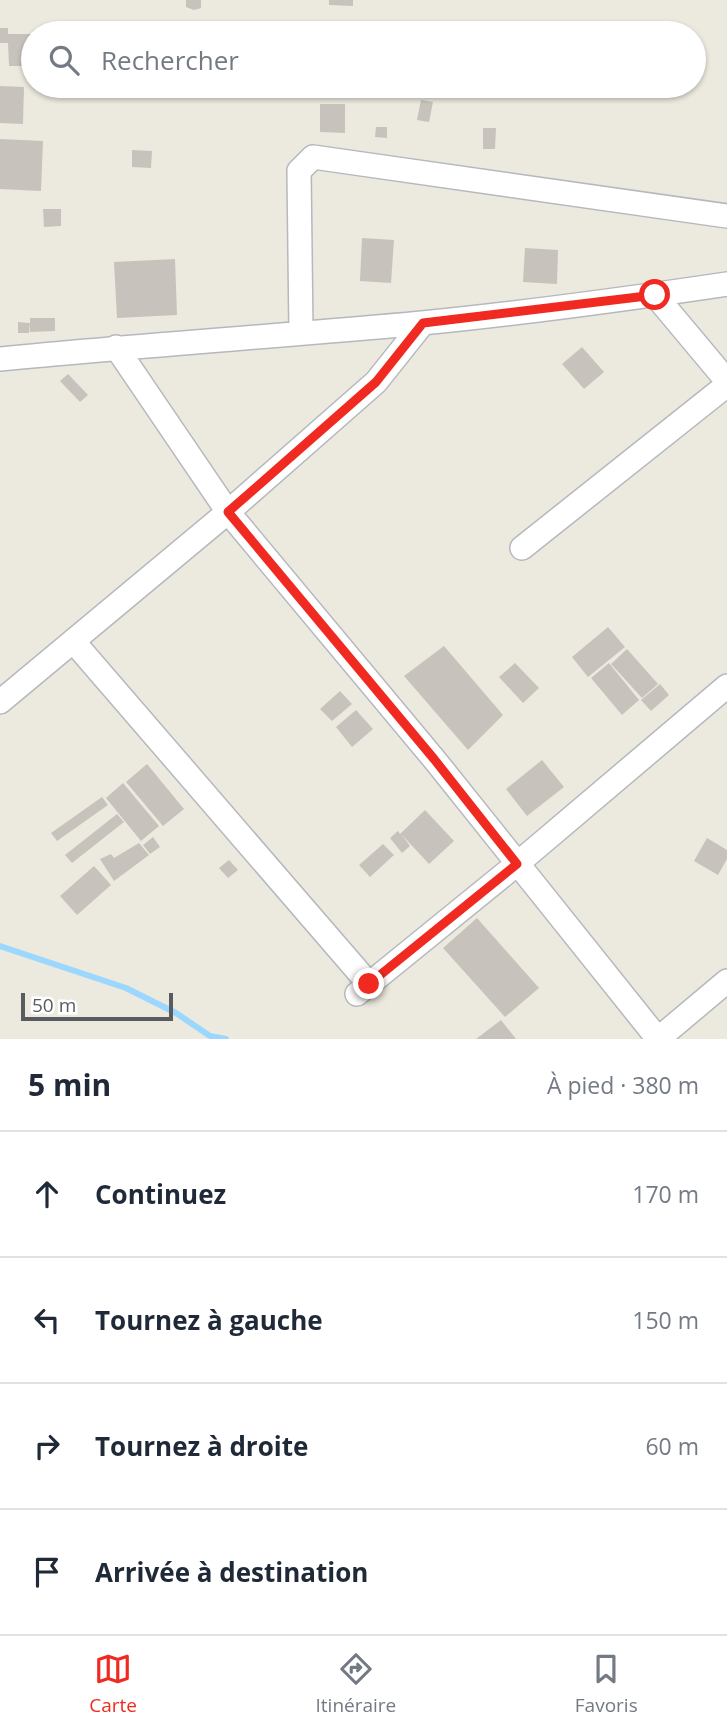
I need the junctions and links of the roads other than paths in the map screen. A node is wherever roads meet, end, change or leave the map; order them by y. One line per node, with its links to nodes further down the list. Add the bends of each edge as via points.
1 (727, 216): 5 (street, via 313,157 299,171)
2 (727, 284): 3 (street)
3 (655, 295): 4 (street); 8 (street)
4 (423, 323): 5 (street); 9 (street, via 376,382)
5 (302, 332): 6 (street)
6 (116, 347): 7 (street); 9 (street)
7 (0, 359)
8 (727, 383): 10 (street)
9 (228, 512): 11 (street); 14 (street)
10 (523, 548)
11 (73, 641): 13 (street); 14 (street, via 363,989)
12 (727, 686): 14 (street)
13 (0, 702)
14 (517, 864): 16 (street)
15 (727, 981): 16 (street)
16 (658, 1039)

